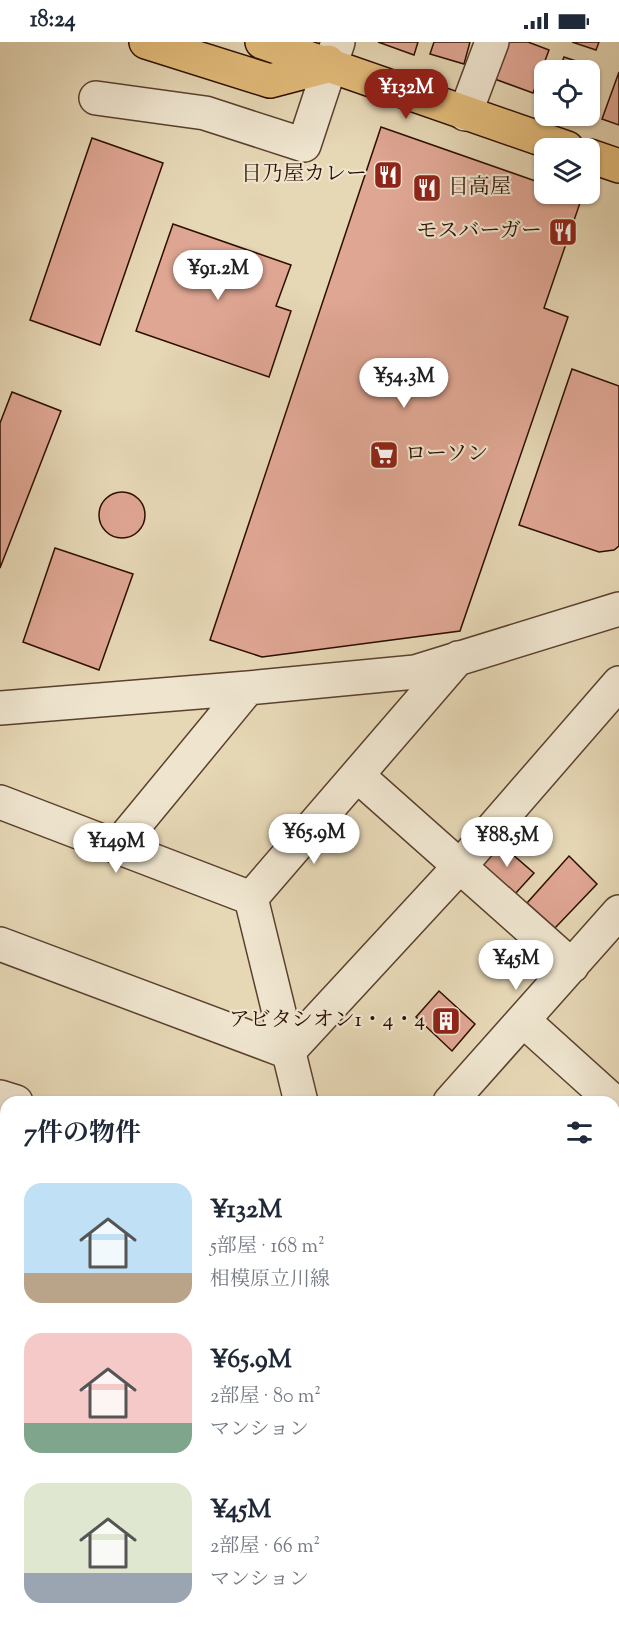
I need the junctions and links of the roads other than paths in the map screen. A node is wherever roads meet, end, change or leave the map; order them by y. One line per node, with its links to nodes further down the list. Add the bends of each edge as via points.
1 (146, 42): 4 (main road, via 270,81)
2 (262, 42): 4 (main road)
3 (492, 42): 6 (street)
4 (327, 50): 5 (street, via 304,145 206,113); 6 (main road)
5 (96, 98)
6 (465, 114): 7 (main road)
7 (537, 138)
8 (600, 159): 9 (main road)
9 (619, 166)
10 (619, 609): 11 (street)
11 (458, 658): 13 (street, via 415,672); 15 (street)
12 (619, 683): 18 (street)
13 (248, 688): 14 (street); 17 (street)
14 (0, 708)
15 (358, 776): 18 (street); 19 (street)
16 (0, 802): 17 (street)
17 (117, 847): 19 (street)
18 (460, 866): 22 (street); 24 (street)
19 (251, 898): 24 (street)
20 (619, 912): 22 (street)
21 (0, 944): 24 (street)
22 (572, 966): 23 (street)
23 (524, 1021): 26 (street); 27 (street)
24 (288, 1052): 25 (street)
25 (299, 1096)
26 (455, 1096)
27 (605, 1096)

